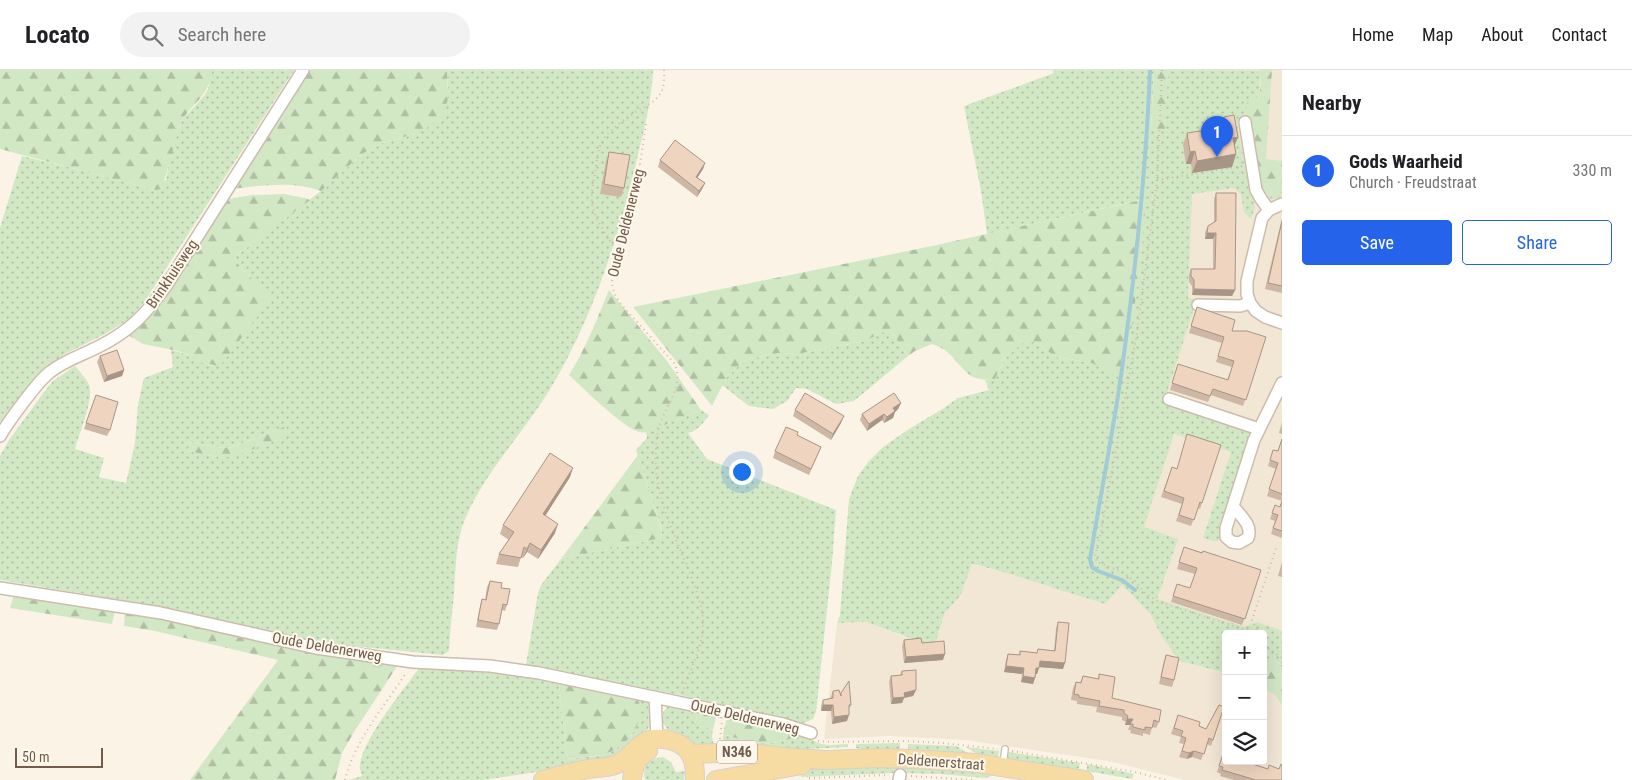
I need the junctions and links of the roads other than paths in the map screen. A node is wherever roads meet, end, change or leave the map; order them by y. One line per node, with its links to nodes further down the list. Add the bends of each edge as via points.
1 (303, 70): 11 (street, Brinkhuisweg, via 147,312 118,336 48,374)
2 (1245, 122): 4 (street, via 1256,190)
3 (1282, 204): 4 (street)
4 (1269, 210): 5 (street, via 1262,218 1247,281)
5 (1250, 303): 6 (street, via 1240,306); 7 (street, via 1265,317)
6 (1198, 305)
7 (1282, 323)
8 (1282, 383): 10 (street)
9 (1169, 399): 10 (street)
10 (1259, 429): 12 (street)
11 (0, 436)
12 (1233, 506)
13 (0, 588): 14 (street, Oude Deldenerweg, via 161,613 316,648 413,662 514,669)
14 (655, 697): 15 (street, Oude Deldenerweg); 16 (street)
15 (810, 732)
16 (655, 744): 19 (main road, N346); 21 (main road)
17 (1005, 749): 20 (lane)
18 (826, 760): 19 (main road, Deldenerstraat / N346, via 784,758); 20 (main road, Deldenerstraat, via 913,759); 24 (main road, Deldenerstraat / N346)
19 (693, 767)
20 (1003, 768): 25 (main road, Deldenerstraat)
21 (630, 770): 22 (main road, via 615,765); 23 (main road)
22 (542, 780)
23 (555, 780)
24 (716, 780)
25 (1084, 780)

